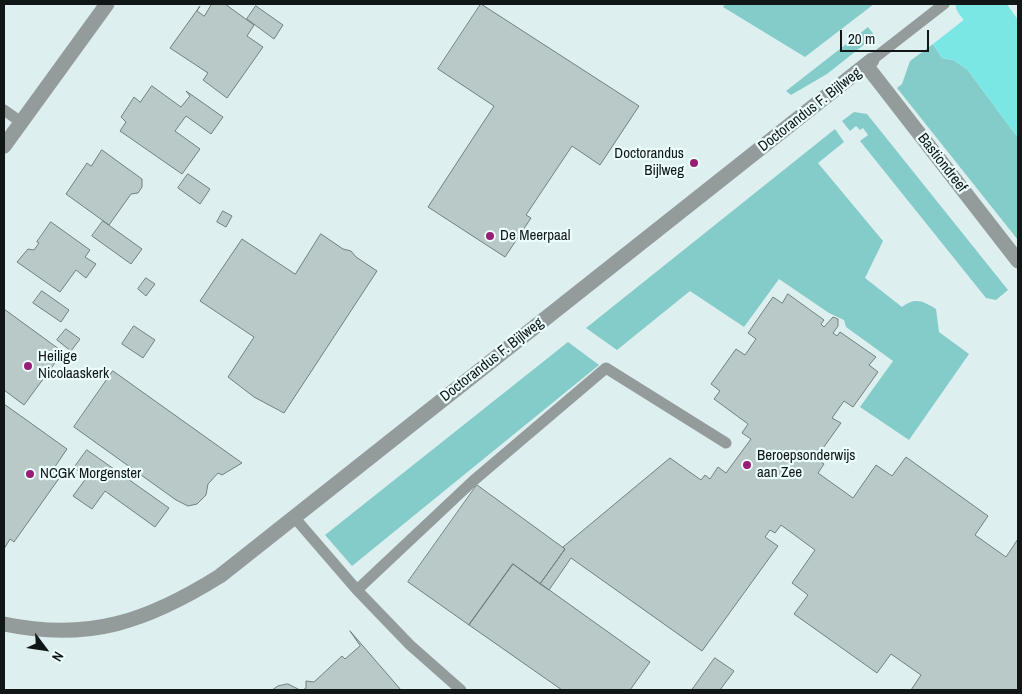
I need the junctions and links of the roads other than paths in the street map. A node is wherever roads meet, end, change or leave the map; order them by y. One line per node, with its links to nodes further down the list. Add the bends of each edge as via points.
1 (107, 4): 5 (street)
2 (944, 4): 3 (lane, Doctorandus F. Bijlweg)
3 (869, 63): 7 (street, Bastiondreef); 9 (street, Doctorandus F. Bijlweg)
4 (4, 110): 5 (lane)
5 (21, 122): 6 (street)
6 (5, 141)
7 (1018, 261)
8 (726, 443): 10 (lane, via 606,368 473,481)
9 (294, 517): 10 (lane); 11 (street, Doctorandus F. Bijlweg, via 220,576 161,610 94,628 35,629)
10 (357, 590): 12 (lane, via 410,645)
11 (4, 624)
12 (461, 690)

